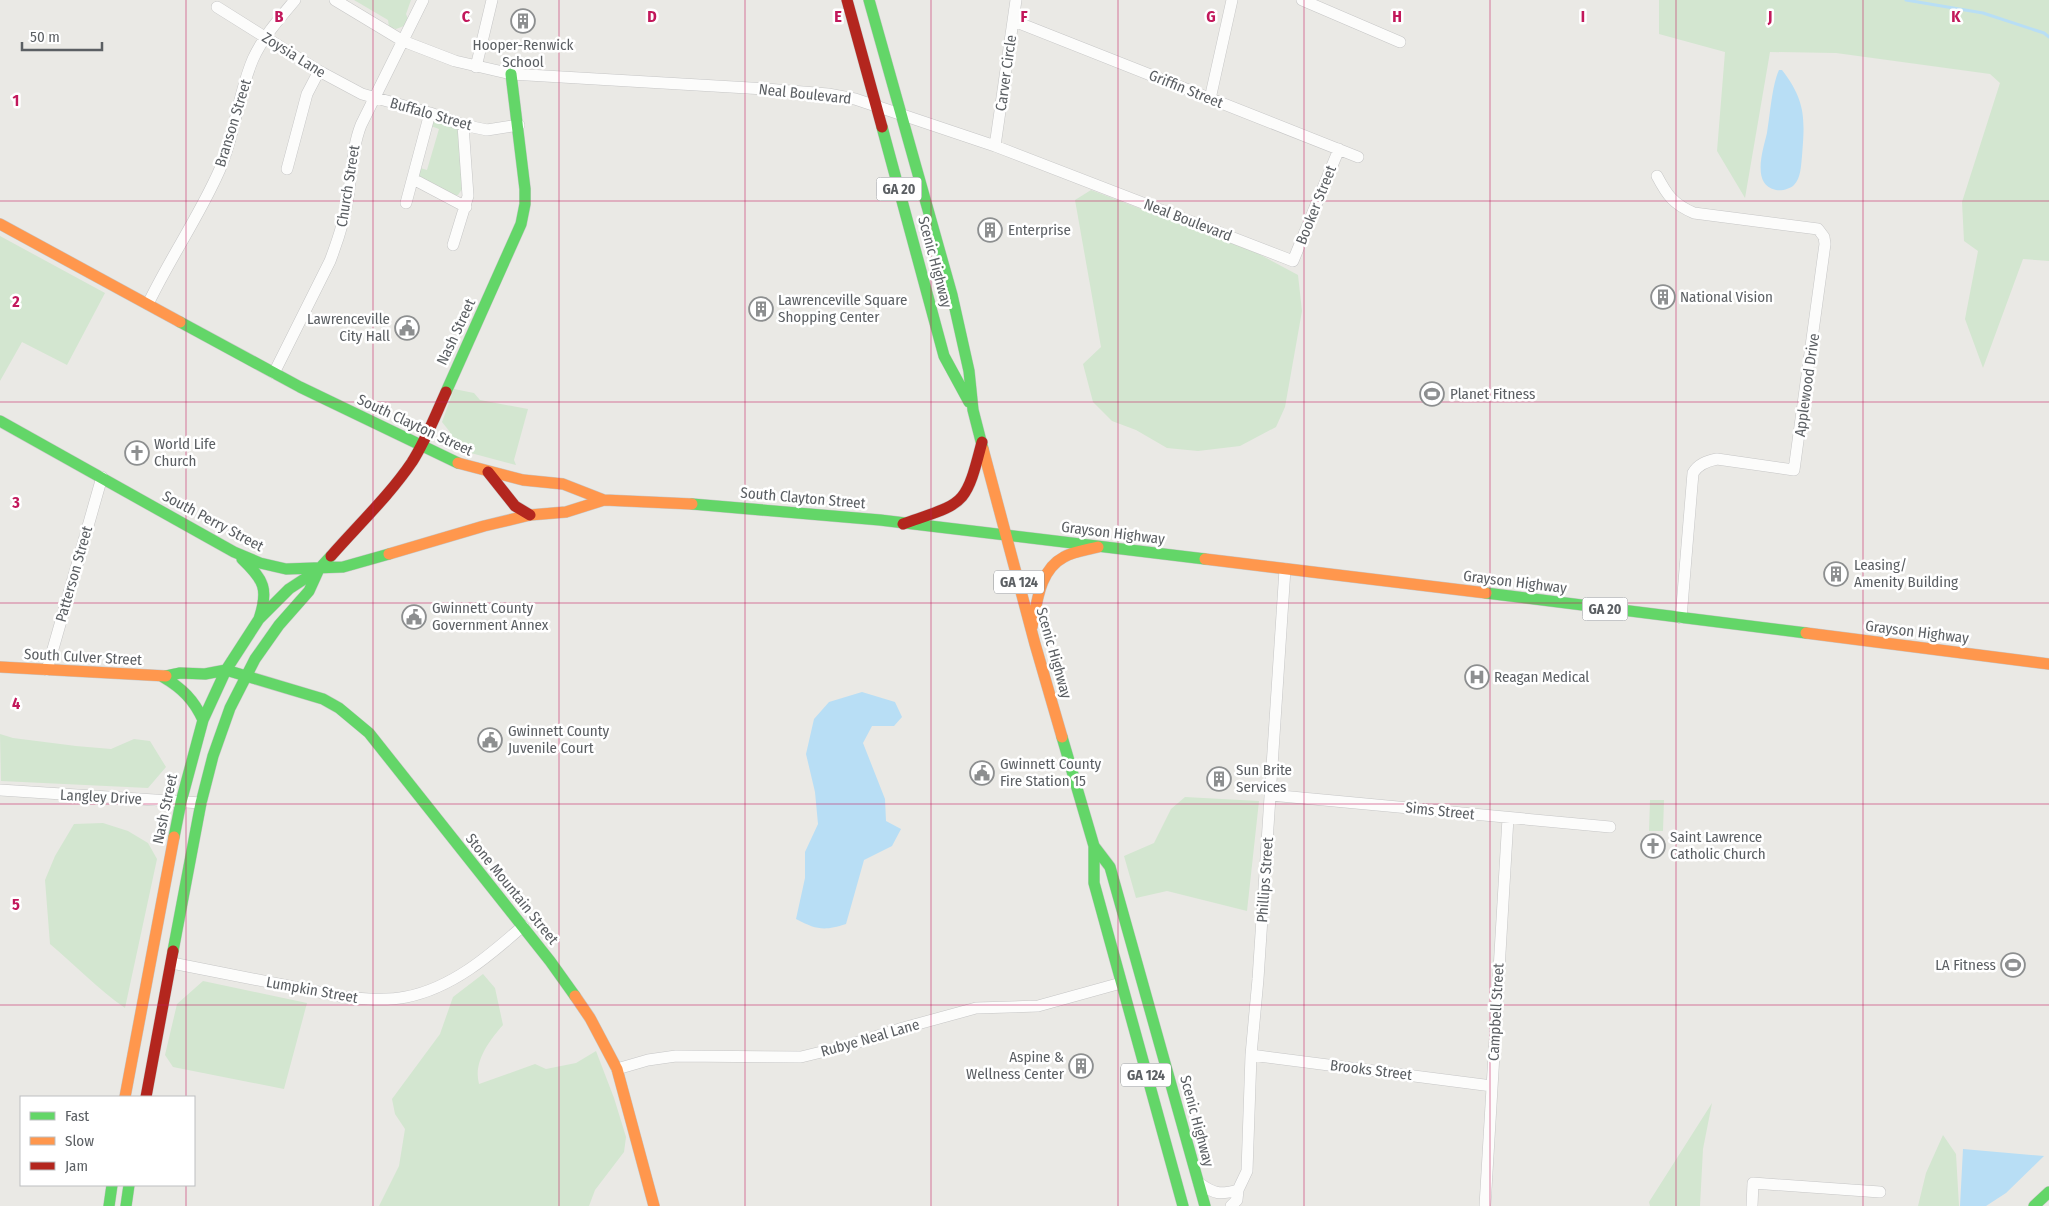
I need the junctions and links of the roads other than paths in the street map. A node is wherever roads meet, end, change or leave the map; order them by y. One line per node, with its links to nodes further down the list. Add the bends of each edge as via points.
1 (295, 0): 12 (street, Branson Street)
2 (335, 0): 13 (street, Neal Boulevard)
3 (423, 0): 13 (street, Church Street)
4 (492, 0): 15 (street)
5 (848, 0): 20 (main road, Scenic Highway / GA 20)
6 (869, 0): 22 (main road, Scenic Highway / GA 20)
7 (1016, 0): 11 (street, Carver Circle)
8 (1232, 0): 19 (street)
9 (1302, 0): 14 (street)
10 (217, 7): 12 (street, Zoysia Lane)
11 (1014, 21): 19 (street, Griffin Street); 25 (street, Carver Circle)
12 (265, 37): 16 (street, Zoysia Lane); 36 (street, Branson Street, via 248,73 220,169)
13 (404, 41): 15 (street, Neal Boulevard); 18 (street, Church Street)
14 (1400, 42)
15 (476, 67): 17 (street, Neal Boulevard)
16 (319, 71): 18 (street, Zoysia Lane); 28 (street, via 307,94)
17 (511, 74): 20 (street, Neal Boulevard, via 828,94); 24 (main road, Nash Street)
18 (374, 98): 21 (street, Buffalo Street); 37 (street, Church Street, via 356,139 348,199 338,241)
19 (1210, 98): 26 (street, Griffin Street)
20 (878, 107): 22 (street, Neal Boulevard); 38 (main road, Scenic Highway / GA 20, via 944,356)
21 (430, 113): 23 (street, Buffalo Street); 30 (street)
22 (902, 116): 25 (street, Neal Boulevard); 38 (main road, Scenic Highway / GA 20, via 964,347)
23 (463, 124): 24 (street, Buffalo Street, via 487,130); 32 (street, via 468,190)
24 (519, 125): 41 (main road, Nash Street, via 525,189 522,224)
25 (996, 146): 35 (street, Neal Boulevard)
26 (1339, 149): 27 (street, Griffin Street); 35 (street, Booker Street)
27 (1358, 157)
28 (287, 169)
29 (1657, 176): 52 (street, Applewood Drive, via 1666,194 1680,207 1694,213 1818,229 1825,244 1794,470 1717,459 1696,468)
30 (413, 179): 31 (street); 32 (street)
31 (406, 203)
32 (466, 207): 34 (street)
33 (0, 224): 36 (main road, South Clayton Street)
34 (453, 244)
35 (1293, 261)
36 (148, 304): 37 (main road, South Clayton Street)
37 (274, 373): 41 (main road, South Clayton Street)
38 (973, 410): 40 (main road, Scenic Highway / GA 20)
39 (0, 421): 43 (main road, South Perry Street)
40 (982, 442): 46 (main road, via 970,486 961,500 951,508); 47 (main road, Scenic Highway / GA 20)
41 (420, 446): 42 (main road, South Clayton Street); 51 (main road, Nash Street, via 390,490)
42 (488, 472): 44 (main road, South Clayton Street, via 563,484); 45 (main road, via 516,509)
43 (102, 478): 49 (main road, South Perry Street); 57 (street, Patterson Street)
44 (604, 500): 45 (main road, South Perry Street, via 566,512); 46 (main road, South Clayton Street, via 742,507)
45 (530, 515): 51 (main road, South Perry Street, via 343,567)
46 (903, 524): 47 (main road, South Clayton Street)
47 (1007, 536): 48 (main road, Grayson Highway / GA 20); 54 (main road, Scenic Highway / GA 124)
48 (1098, 547): 50 (main road, Grayson Highway / GA 20); 54 (main road, via 1061,558 1049,568)
49 (234, 552): 51 (main road, South Perry Street, via 286,569); 53 (main road, via 256,572 266,588)
50 (1285, 568): 52 (main road, Grayson Highway / GA 20); 63 (street, Phillips Street)
51 (319, 569): 53 (main road, Nash Street, via 289,589); 60 (main road, Nash Street, via 309,591 266,642)
52 (1681, 618): 55 (main road, Grayson Highway / GA 20)
53 (259, 619): 58 (main road, Nash Street)
54 (1032, 629): 68 (main road, Scenic Highway / GA 124)
55 (2049, 664)
56 (0, 667): 57 (main road, South Culver Street)
57 (47, 670): 59 (main road, South Culver Street)
58 (226, 670): 59 (main road, South Culver Street); 60 (main road, Stone Mountain Street); 61 (main road, Nash Street)
59 (163, 677): 61 (main road, via 186,691)
60 (245, 677): 65 (main road, Nash Street, via 221,733); 69 (main road, Stone Mountain Street, via 323,699 355,720 388,756)
61 (203, 720): 64 (main road, Nash Street)
62 (0, 790): 64 (street, Langley Drive)
63 (1270, 795): 66 (street, Sims Street); 73 (street, Phillips Street)
64 (181, 802): 65 (street, Langley Drive); 76 (main road, Nash Street)
65 (202, 803): 70 (main road, Nash Street)
66 (1508, 818): 67 (street, Sims Street); 75 (street, Campbell Street)
67 (1610, 827)
68 (1094, 846): 71 (main road, Scenic Highway / GA 124, via 1110,867); 72 (main road, Scenic Highway / GA 124, via 1094,883)
69 (523, 926): 70 (street, Lumpkin Street, via 475,967 428,990 405,997 344,997); 74 (main road, Stone Mountain Street, via 590,1018)
70 (172, 963): 77 (main road, Nash Street)
71 (1141, 977): 72 (main road); 78 (main road, Scenic Highway / GA 124)
72 (1121, 983): 74 (street, Rubye Neal Lane, via 1038,1006 976,1008 801,1057 676,1056); 87 (main road, Scenic Highway / GA 124)
73 (1251, 1054): 75 (street, Brooks Street); 81 (street, Phillips Street, via 1246,1171)
74 (617, 1069): 86 (main road, Stone Mountain Street)
75 (1492, 1086): 90 (street, Campbell Street)
76 (125, 1096)
77 (146, 1096)
78 (1198, 1182): 81 (street, via 1220,1194); 88 (main road, Scenic Highway / GA 124)
79 (112, 1186): 84 (main road)
80 (129, 1186): 85 (main road)
81 (1238, 1190): 89 (street, Phillips Street, via 1237,1200)
82 (1880, 1192): 91 (street, via 1752,1183)
83 (2049, 1192): 92 (main road)
84 (109, 1206)
85 (126, 1206)
86 (654, 1206)
87 (1182, 1206)
88 (1205, 1206)
89 (1231, 1206)
90 (1485, 1206)
91 (1752, 1206)
92 (2034, 1206)

